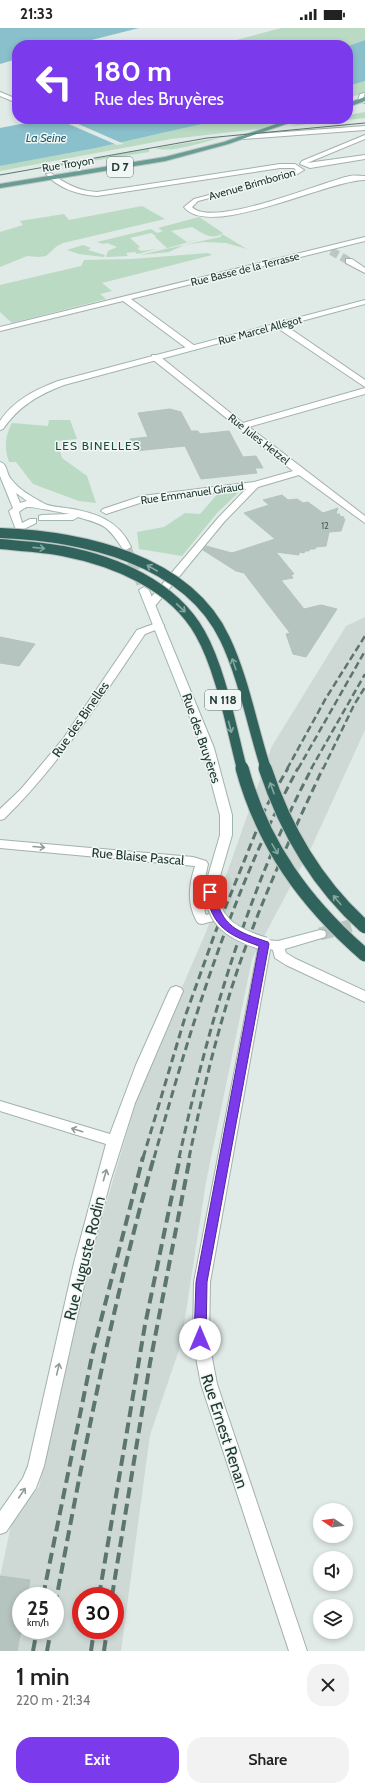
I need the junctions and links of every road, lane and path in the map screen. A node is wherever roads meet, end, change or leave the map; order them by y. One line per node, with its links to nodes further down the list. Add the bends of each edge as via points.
1 (0, 89): 3 (street)
2 (0, 94): 6 (street)
3 (12, 95)
4 (364, 98): 5 (main road); 7 (main road)
5 (353, 99)
6 (12, 100)
7 (353, 103)
8 (282, 124): 10 (main road, Rue Troyon / D 7)
9 (365, 128): 10 (street)
10 (243, 137): 13 (main road, Rue Troyon / D 7, via 186,153)
11 (365, 137): 12 (street, via 303,164 310,166)
12 (365, 157)
13 (51, 176): 14 (street, Avenue Brimborion, via 77,191 97,194 280,166 295,166 301,170 292,175 196,200 188,207 195,213 211,216 291,198 351,174); 15 (main road, Rue Troyon / D 7); 16 (main road, Rue Troyon / D 7)
14 (365, 178)
15 (0, 181)
16 (0, 186)
17 (365, 239): 20 (street, Rue Basse de la Terrasse)
18 (349, 261): 19 (street)
19 (365, 270)
20 (124, 298): 23 (street, Rue Basse de la Terrasse); 24 (street)
21 (365, 302): 22 (street, Rue Marcel Allégot)
22 (278, 325): 24 (street, Rue Marcel Allégot); 26 (street)
23 (0, 329)
24 (192, 348): 25 (street, Rue Marcel Allégot)
25 (154, 357): 28 (street, Rue Jules Hetzel); 29 (street, Rue Marcel Allégot, via 39,391 8,414)
26 (365, 384)
27 (365, 391): 28 (street)
28 (242, 426): 31 (street, Rue Jules Hetzel)
29 (0, 427)
30 (0, 464): 32 (street)
31 (300, 472): 33 (street); 39 (street, Rue Jules Hetzel)
32 (7, 481): 34 (street); 36 (street)
33 (255, 485): 35 (street, Rue Emmanuel Giraud, via 142,499); 44 (street, via 203,540)
34 (42, 506): 36 (street, via 30,503); 37 (street); 38 (street, via 46,514)
35 (106, 511)
36 (16, 512): 38 (street, via 19,528)
37 (83, 516): 38 (street); 42 (street, via 114,527)
38 (38, 519)
39 (365, 520)
40 (0, 533): 49 (highway, N 118, one-way to 40, bridge, via 338,902 304,856 283,818 264,767 234,663 219,628 203,607 171,579 142,562 90,544 53,536)
41 (0, 544): 52 (highway, N 118, one-way to 52, bridge, via 63,551 108,563 156,586 185,611 200,633 214,665 250,797 268,837 292,878 336,930)
42 (126, 547)
43 (144, 590): 44 (street, Rue des Bruyères)
44 (151, 604): 45 (street, Rue des Bruyères)
45 (159, 625): 46 (street, Rue des Binelles, via 141,632 67,741); 48 (street, Rue des Bruyères, bridge, via 208,748 226,815 226,835 212,883 211,901)
46 (0, 816)
47 (0, 844): 48 (street, Rue Blaise Pascal, one-way to 48, via 193,861 202,864 196,885 197,911 202,920)
48 (217, 916): 51 (street, bridge, via 238,935)
49 (365, 927)
50 (320, 934): 51 (street)
51 (271, 945): 54 (street, via 291,962); 58 (street, Rue Ernest Renan, via 202,1282 200,1339 212,1393)
52 (365, 955)
53 (176, 991): 56 (street, Rue Auguste Rodin, via 140,1070)
54 (365, 997)
55 (0, 1106): 56 (street, one-way to 55)
56 (115, 1141): 57 (street, Rue Auguste Rodin, one-way to 56, via 30,1482 36,1466 90,1227)
57 (0, 1526)
58 (298, 1651)

